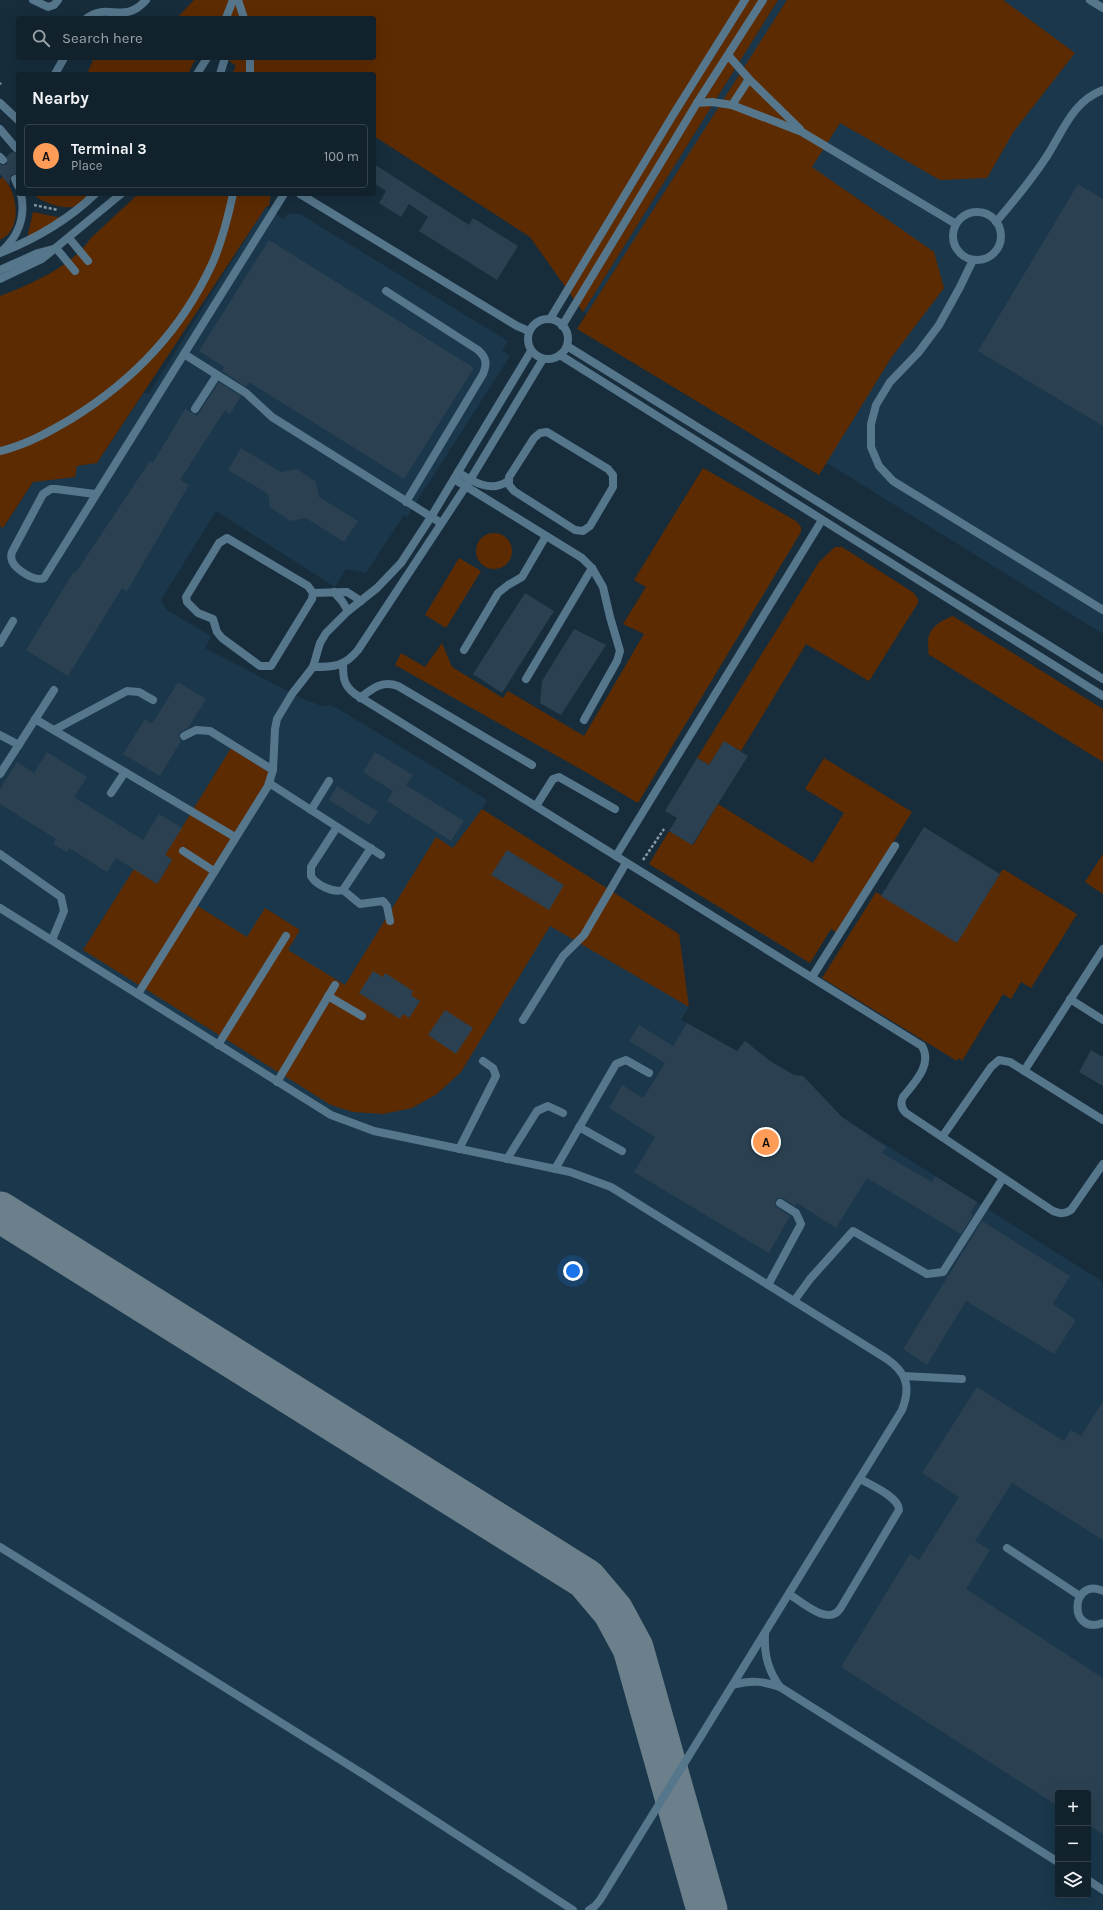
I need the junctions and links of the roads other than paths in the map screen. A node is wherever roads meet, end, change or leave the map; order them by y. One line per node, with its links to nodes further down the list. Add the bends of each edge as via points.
1 (33, 0): 2 (street, via 48,7)
2 (58, 0)
3 (146, 0): 10 (street, via 130,12 97,12)
4 (234, 0): 11 (street); 12 (street)
5 (238, 0): 13 (street)
6 (746, 0): 51 (street, via 673,115)
7 (763, 0): 14 (street)
8 (1090, 0): 9 (street)
9 (1103, 8)
10 (90, 16)
11 (227, 16)
12 (232, 16)
13 (243, 16)
14 (728, 55): 23 (street); 26 (street)
15 (63, 60): 19 (street)
16 (206, 60): 20 (street)
17 (224, 60): 21 (street)
18 (250, 60): 22 (street)
19 (56, 72)
20 (199, 72)
21 (221, 72)
22 (250, 72)
23 (749, 79): 27 (street); 30 (street)
24 (1103, 90): 38 (street, via 1090,95 1070,117 1047,156)
25 (0, 103): 28 (street)
26 (697, 103): 27 (street); 52 (street)
27 (732, 105): 30 (street)
28 (16, 118)
29 (0, 129): 31 (street)
30 (802, 132): 39 (street)
31 (16, 148)
32 (93, 196): 41 (street)
33 (119, 196): 40 (street)
34 (233, 196): 61 (street, via 213,263 196,296 151,356 95,404 31,442)
35 (283, 196): 56 (street)
36 (303, 196): 53 (street)
37 (22, 197): 43 (street, via 22,217 17,233)
38 (996, 222): 39 (street, via 989,215 980,212 962,217); 46 (street, via 1000,230 997,248 991,256)
39 (956, 224): 46 (street, via 953,242 964,257)
40 (69, 238): 42 (street); 45 (street)
41 (30, 240): 43 (street); 44 (street)
42 (56, 248): 44 (street); 48 (street)
43 (0, 253)
44 (40, 256): 47 (street); 49 (street)
45 (88, 260)
46 (973, 260): 80 (street, via 939,325 918,353 890,382 876,405 871,424 872,447 879,466 892,481)
47 (0, 270)
48 (75, 271)
49 (0, 279)
50 (386, 291): 66 (street, via 478,350 486,361 483,374)
51 (550, 320): 52 (street); 53 (street, via 538,322)
52 (562, 326): 54 (street, via 566,332)
53 (529, 331): 55 (street, via 528,345)
54 (567, 346): 57 (street); 67 (street)
55 (532, 351): 58 (street); 62 (street)
56 (184, 354): 59 (street); 65 (street)
57 (560, 355): 58 (street, via 552,359); 69 (street)
58 (543, 359): 64 (street)
59 (217, 375): 60 (street); 66 (street, via 246,393 272,417)
60 (195, 409)
61 (0, 451)
62 (456, 476): 64 (street); 68 (street)
63 (508, 481): 63 (street, via 508,485 514,491 579,532 590,526 614,483 613,475 608,469 551,434 543,432 534,438); 64 (street, via 490,487)
64 (468, 483): 70 (street); 71 (street)
65 (95, 494): 65 (street, via 56,489 43,494 12,552 15,566 34,579 44,578)
66 (406, 502): 68 (street)
67 (829, 509): 69 (street); 73 (street)
68 (431, 517): 70 (street); 79 (street, via 400,563 378,588)
69 (822, 520): 76 (street); 116 (street)
70 (441, 524): 85 (street, via 358,650)
71 (546, 536): 72 (street, via 582,558); 84 (street, via 522,577 498,593)
72 (592, 568): 87 (street); 94 (street, via 603,587 620,651)
73 (944, 580): 74 (street); 76 (street)
74 (952, 586): 78 (street); 88 (street)
75 (334, 592): 77 (street); 79 (street, via 346,592); 81 (street)
76 (936, 592): 78 (street)
77 (313, 593): 77 (street, via 276,661 268,668 260,666 220,636 213,619 198,613 186,600 219,543 227,538 308,586)
78 (945, 597): 90 (street)
79 (361, 601): 81 (street)
80 (1103, 610)
81 (348, 611): 86 (street, via 326,633)
82 (13, 621): 83 (street)
83 (0, 643)
84 (464, 650)
85 (343, 663): 86 (street, via 333,667); 91 (street, via 345,684)
86 (313, 666): 100 (street, via 277,719 274,729)
87 (526, 679)
88 (1103, 679)
89 (54, 690): 93 (street)
90 (1103, 696)
91 (360, 698): 99 (street, via 378,686 398,686); 106 (street)
92 (153, 700): 95 (street, via 139,692 127,691)
93 (35, 719): 95 (street); 98 (street)
94 (584, 720)
95 (54, 730): 101 (street)
96 (0, 735): 98 (street)
97 (184, 736): 100 (street, via 196,730 210,731)
98 (18, 745): 102 (street)
99 (532, 766)
100 (273, 770): 104 (street)
101 (125, 772): 105 (street); 110 (street)
102 (0, 774)
103 (329, 781): 108 (street)
104 (269, 783): 108 (street); 110 (street)
105 (111, 793)
106 (536, 806): 107 (street, via 553,779 559,777); 116 (street)
107 (615, 809)
108 (311, 810): 109 (street)
109 (337, 827): 112 (street); 119 (street, via 310,872 312,879 331,890)
110 (235, 838): 118 (street)
111 (895, 846): 125 (street)
112 (370, 848): 115 (street); 119 (street)
113 (183, 851): 118 (street)
114 (0, 854): 123 (street, via 61,897 64,911)
115 (381, 855)
116 (616, 856): 117 (street)
117 (626, 863): 125 (street); 131 (street, via 584,935 563,956)
118 (214, 871): 127 (street)
119 (343, 890): 121 (street, via 360,904 383,901 387,906)
120 (0, 908): 123 (street)
121 (390, 921)
122 (286, 936): 133 (street)
123 (52, 940): 127 (street)
124 (1102, 952): 129 (street)
125 (812, 977): 141 (street, via 922,1046 925,1064 903,1097 901,1105 906,1113)
126 (335, 985): 128 (street)
127 (138, 994): 133 (street)
128 (328, 996): 130 (street); 137 (street)
129 (1070, 999): 132 (street); 135 (street)
130 (362, 1016)
131 (523, 1020)
132 (1103, 1020)
133 (218, 1045): 137 (street)
134 (483, 1061): 142 (street, via 493,1068 496,1076)
135 (1024, 1071): 139 (street); 141 (street, via 1005,1060 994,1063)
136 (649, 1073): 140 (street, via 629,1061 618,1062)
137 (277, 1082): 142 (street, via 317,1108 345,1122 374,1131)
138 (563, 1113): 144 (street, via 548,1106 537,1111)
139 (1103, 1120)
140 (579, 1127): 143 (street); 146 (street)
141 (942, 1137): 147 (street)
142 (459, 1149): 144 (street)
143 (622, 1151)
144 (507, 1159): 146 (street)
145 (1103, 1164): 147 (street, via 1075,1205 1065,1213 1058,1214)
146 (555, 1169): 149 (street, via 584,1176 611,1188)
147 (1003, 1178): 150 (street, via 944,1272 927,1274 853,1231)
148 (780, 1203): 149 (street, via 796,1213 801,1224)
149 (768, 1285): 150 (street)
150 (794, 1301): 151 (street, via 887,1359)
151 (904, 1376): 152 (street); 153 (street, via 907,1387 902,1410)
152 (962, 1379)
153 (860, 1479): 157 (street); 157 (street, via 894,1499 899,1510 840,1609 827,1616)
154 (0, 1547): 166 (street, via 370,1779)
155 (1007, 1548): 158 (street)
156 (1103, 1591): 158 (street, via 1092,1589)
157 (789, 1594): 160 (street)
158 (1080, 1596): 159 (street, via 1076,1610 1084,1622 1090,1625)
159 (1103, 1623)
160 (765, 1633): 161 (street); 162 (street, via 767,1662)
161 (734, 1685): 162 (street, via 757,1681); 167 (street, via 600,1900)
162 (780, 1687): 163 (street)
163 (1055, 1860)
164 (1091, 1882): 165 (street)
165 (1103, 1890)
166 (573, 1910)
167 (589, 1910)

